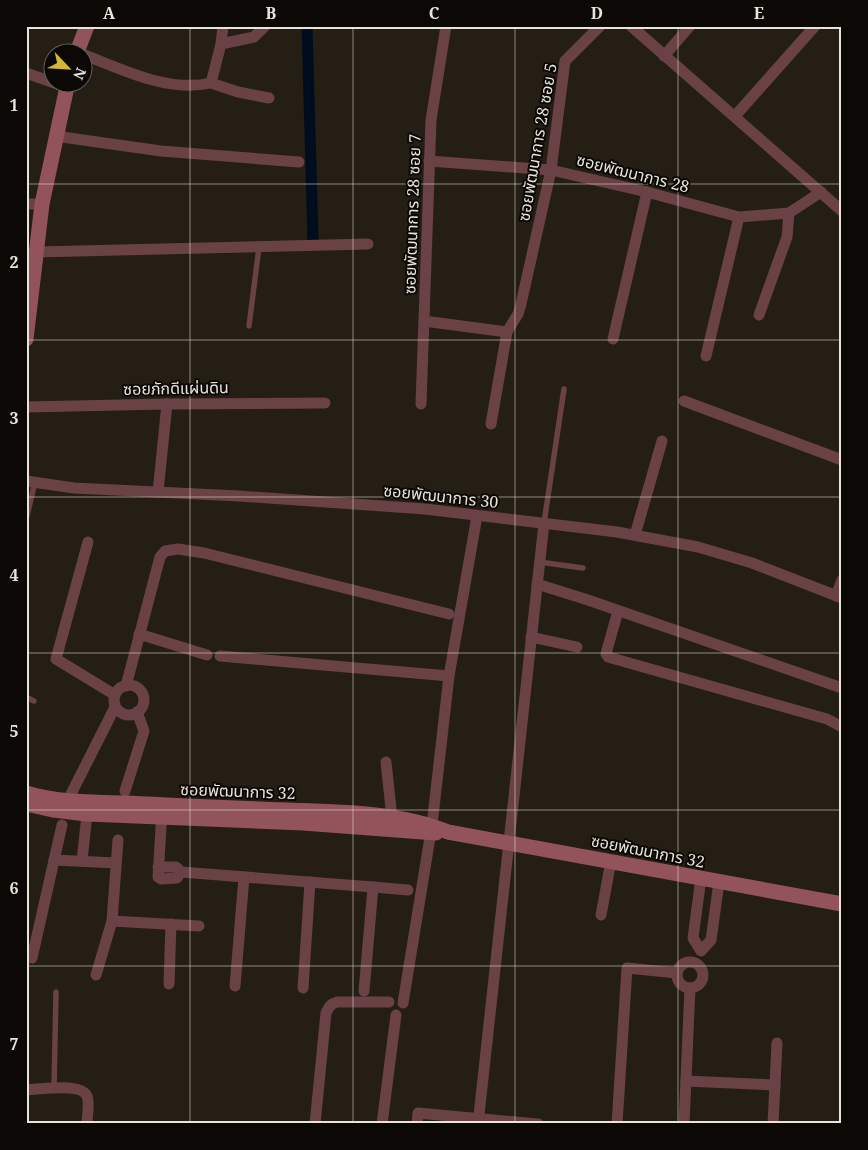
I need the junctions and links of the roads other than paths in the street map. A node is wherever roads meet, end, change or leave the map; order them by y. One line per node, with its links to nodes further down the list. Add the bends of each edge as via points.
1 (87, 26): 9 (street)
2 (224, 26): 10 (street)
3 (265, 26): 10 (street, via 254,37)
4 (446, 26): 20 (street, ซอยพัฒนาการ 28 ซอย 7, via 431,120)
5 (600, 26): 22 (street, ซอยพัฒนาการ 28 ซอย 5, via 565,61)
6 (631, 26): 11 (street)
7 (690, 26): 11 (street)
8 (815, 26): 18 (street)
9 (81, 42)
10 (221, 44): 15 (street)
11 (664, 56): 18 (street)
12 (92, 58): 15 (street, via 160,82 198,86)
13 (26, 73): 14 (street)
14 (42, 78)
15 (211, 83): 17 (street)
16 (65, 92): 19 (street)
17 (269, 98)
18 (735, 116): 24 (street)
19 (55, 136): 21 (street, via 161,151); 26 (street)
20 (429, 161): 22 (street, ซอยพัฒนาการ 28); 34 (street, ซอยพัฒนาการ 28 ซอย 7)
21 (300, 162)
22 (551, 170): 23 (street, ซอยพัฒนาการ 28); 36 (street, ซอยพัฒนาการ 28 ซอย 5, via 521,304)
23 (647, 192): 29 (street, ซอยพัฒนาการ 28); 38 (street)
24 (821, 192): 27 (street); 28 (street, ซอยพัฒนาการ 28)
25 (26, 204): 26 (street)
26 (42, 204): 32 (street)
27 (842, 211)
28 (789, 213): 29 (street, ซอยพัฒนาการ 28); 33 (street, via 787,237)
29 (739, 217): 39 (street)
30 (368, 244): 31 (street)
31 (259, 247): 32 (street); 35 (lane)
32 (36, 252): 37 (street)
33 (759, 315)
34 (424, 321): 36 (street); 44 (street, ซอยพัฒนาการ 28 ซอย 7)
35 (249, 326)
36 (507, 332): 46 (street, ซอยพัฒนาการ 28 ซอย 5)
37 (26, 339)
38 (613, 339)
39 (706, 356)
40 (564, 389): 53 (lane)
41 (684, 401): 48 (street)
42 (325, 403): 43 (street, ซอยภักดีแผ่นดิน)
43 (167, 404): 45 (street, ซอยภักดีแผ่นดิน); 50 (street)
44 (421, 404)
45 (26, 407)
46 (491, 424)
47 (662, 441): 54 (street)
48 (842, 460)
49 (31, 482): 50 (street, ซอยพัฒนาการ 30, via 74,488); 52 (lane)
50 (158, 492): 51 (street, ซอยพัฒนาการ 30, via 416,508)
51 (478, 516): 53 (street, ซอยพัฒนาการ 30); 68 (street)
52 (26, 520)
53 (544, 523): 54 (street, ซอยพัฒนาการ 30); 56 (street)
54 (636, 535): 60 (street, ซอยพัฒนาการ 30, via 743,560)
55 (88, 542): 71 (street, via 56,659)
56 (539, 562): 57 (lane); 59 (street)
57 (582, 568)
58 (842, 580): 60 (street)
59 (537, 584): 61 (street); 64 (street)
60 (839, 597)
61 (618, 611): 70 (street); 76 (street, via 606,654 608,657 827,719)
62 (449, 614): 63 (street, via 318,580 178,549 165,551 160,557)
63 (139, 634): 66 (street); 69 (street)
64 (531, 637): 65 (street); 89 (street)
65 (577, 647)
66 (207, 655)
67 (220, 656): 68 (street)
68 (449, 676): 87 (street)
69 (126, 686): 71 (street); 75 (street, via 137,687 143,693 144,702)
70 (842, 688)
71 (116, 695): 74 (street)
72 (26, 696): 73 (lane)
73 (34, 701)
74 (115, 707): 75 (street, via 125,713); 80 (street)
75 (137, 712): 78 (street, via 144,731)
76 (842, 727)
77 (386, 762): 85 (street)
78 (125, 792)
79 (26, 793): 80 (street, ซอยพัฒนาการ 32)
80 (68, 800): 82 (street, ซอยพัฒนาการ 32)
81 (26, 804): 83 (street, ซอยพัฒนาการ 32)
82 (162, 812): 83 (street, ซอยพัฒนาการ 32); 84 (street, ซอยพัฒนาการ 32); 94 (street, via 158,868 176,867 181,872)
83 (87, 814): 91 (street)
84 (303, 817): 85 (street, ซอยพัฒนาการ 32, via 361,814); 87 (street, ซอยพัฒนาการ 32)
85 (392, 818): 87 (street, ซอยพัฒนาการ 32)
86 (62, 825): 90 (street)
87 (431, 830): 89 (street, ซอยพัฒนาการ 32); 117 (street)
88 (118, 840): 93 (street)
89 (509, 843): 92 (street, ซอยพัฒนาการ 32); 124 (street)
90 (54, 860): 91 (street); 106 (street)
91 (82, 861): 93 (street)
92 (611, 861): 95 (street, ซอยพัฒนาการ 32); 101 (street)
93 (116, 863): 102 (street)
94 (244, 877): 96 (street); 111 (street)
95 (701, 878): 97 (street, ซอยพัฒนาการ 32); 105 (street, via 693,938)
96 (310, 882): 98 (street); 112 (street)
97 (718, 882): 100 (street, ซอยพัฒนาการ 32); 105 (street, via 711,940)
98 (374, 887): 99 (street); 114 (street)
99 (408, 890)
100 (842, 904)
101 (601, 916)
102 (112, 922): 103 (street); 109 (street)
103 (171, 924): 104 (street); 110 (street)
104 (199, 926)
105 (701, 951): 107 (street)
106 (32, 958)
107 (697, 963): 108 (street, via 684,963); 113 (street, via 703,978 698,986)
108 (677, 973): 113 (street, via 682,985); 130 (street, via 627,968)
109 (96, 975)
110 (169, 984)
111 (235, 986)
112 (303, 988)
113 (690, 988): 120 (street)
114 (364, 991)
115 (56, 992): 122 (lane)
116 (389, 1002): 117 (street, via 396,998); 118 (street, via 389,1010); 126 (street, via 337,1002 329,1007)
117 (403, 1003): 118 (street, via 403,1011)
118 (396, 1015): 127 (street)
119 (777, 1043): 121 (street)
120 (686, 1081): 121 (street); 131 (street)
121 (775, 1085): 132 (street)
122 (54, 1088): 123 (street); 125 (street, via 84,1091 88,1100)
123 (26, 1090)
124 (478, 1121): 128 (street, via 418,1113); 129 (street)
125 (87, 1124)
126 (315, 1124)
127 (382, 1124)
128 (417, 1124)
129 (538, 1124)
130 (617, 1124)
131 (684, 1124)
132 (774, 1124)

